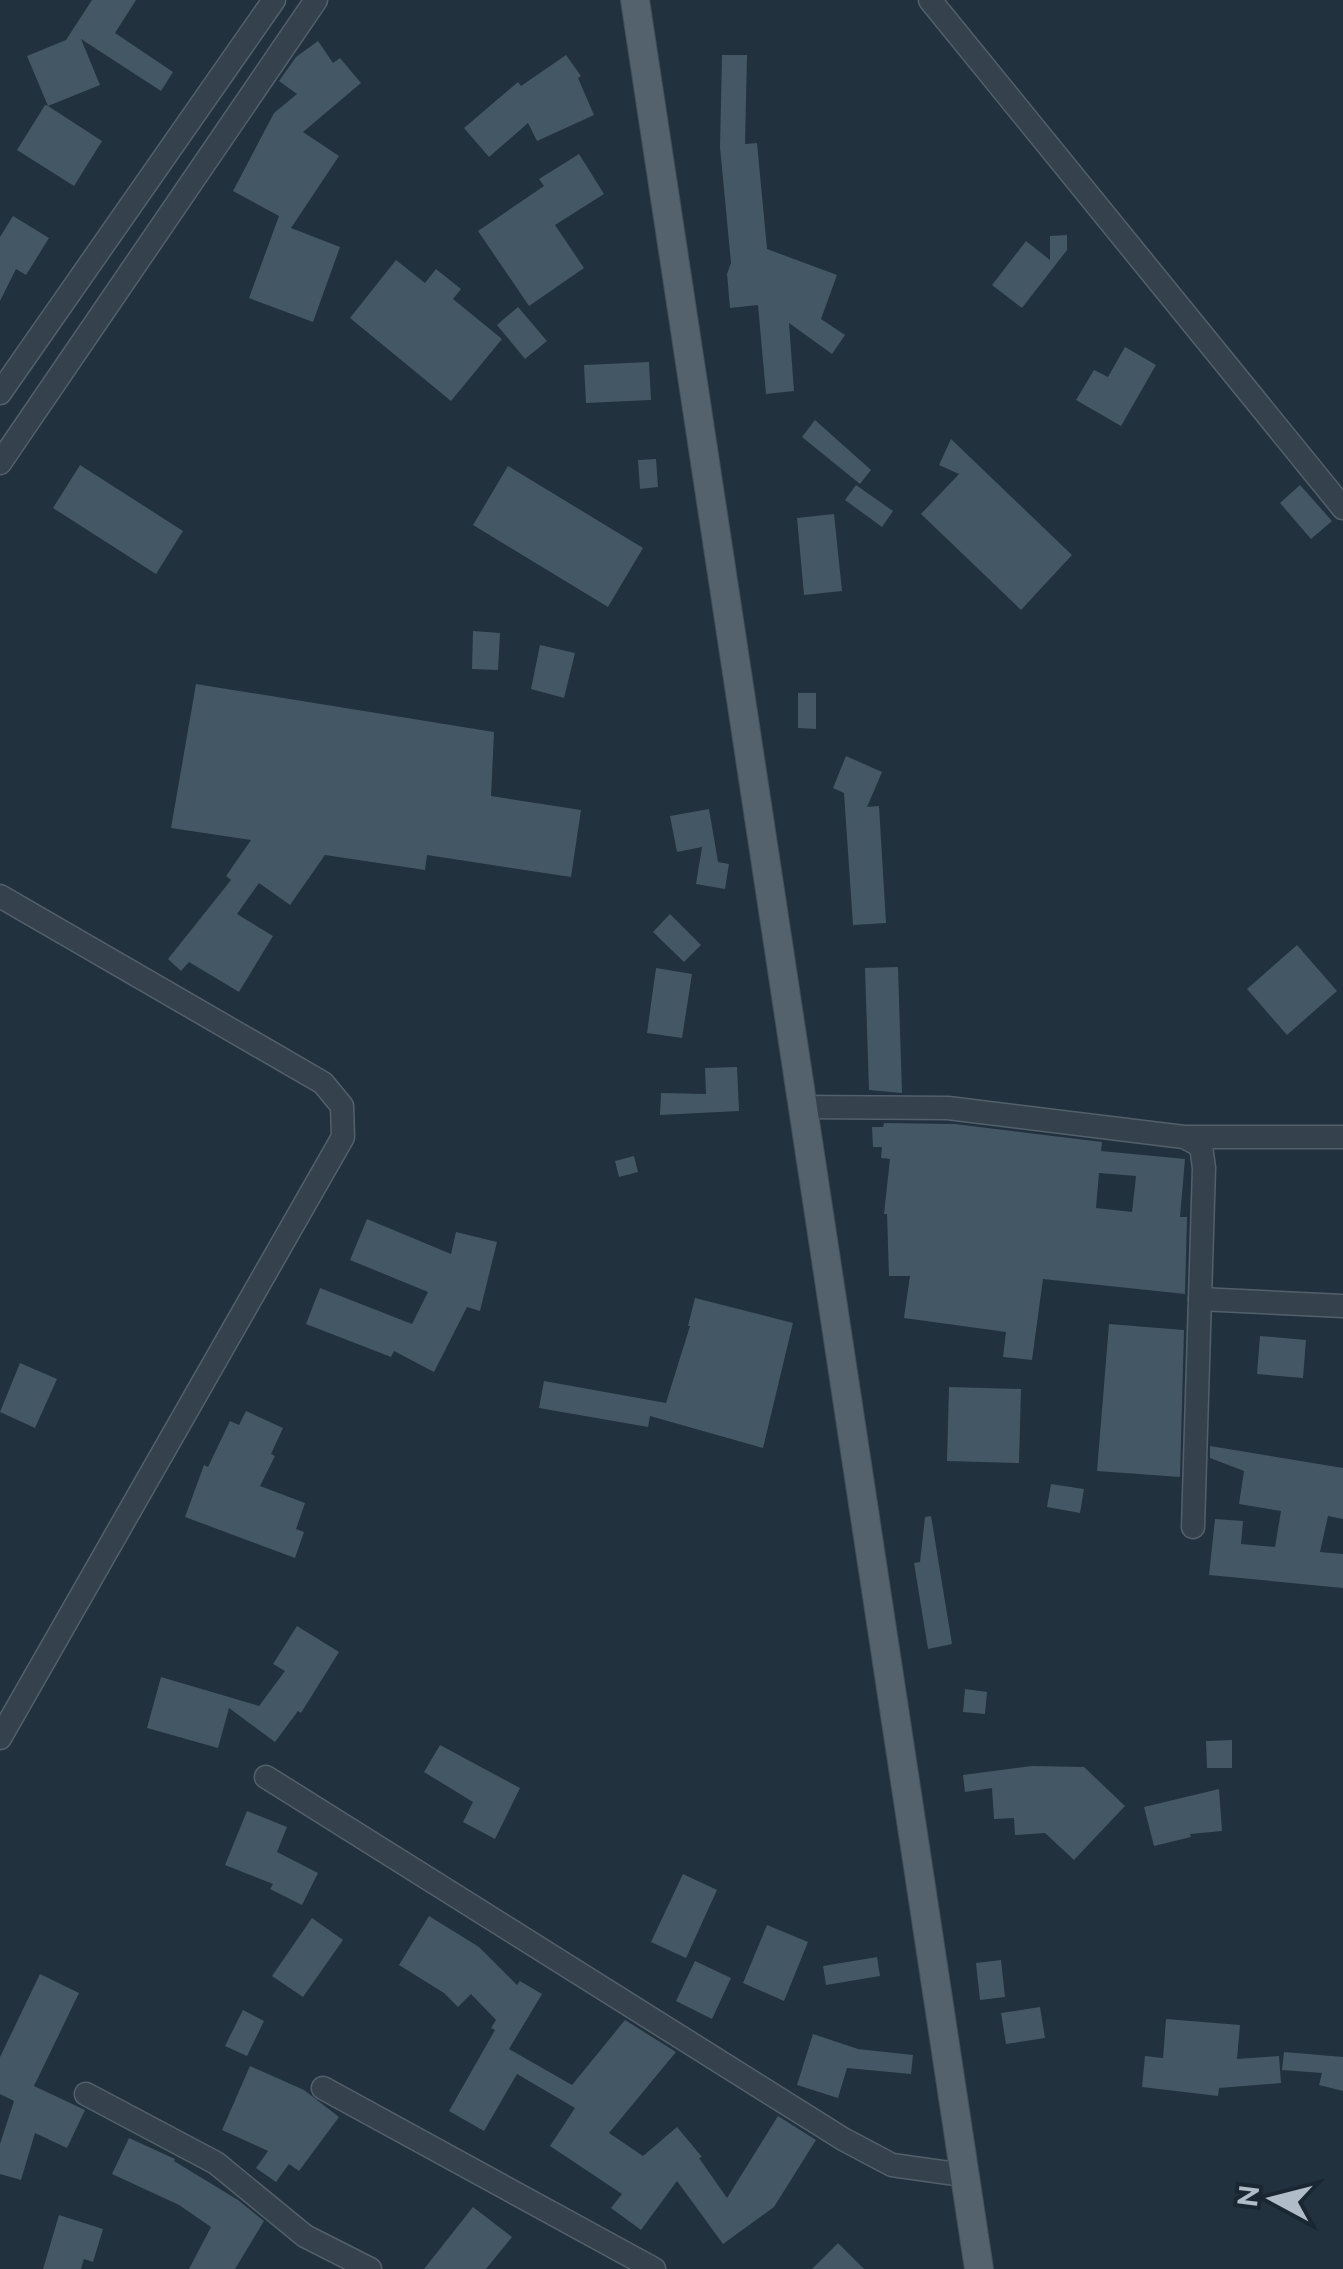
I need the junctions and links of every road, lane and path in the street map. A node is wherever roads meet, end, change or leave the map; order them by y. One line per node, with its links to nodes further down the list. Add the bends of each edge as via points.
1 (274, 0): 5 (street)
2 (316, 0): 6 (street)
3 (636, 0): 9 (main road)
4 (930, 0): 7 (street)
5 (0, 393)
6 (0, 464)
7 (1343, 508)
8 (0, 896): 15 (street, via 323,1083 342,1106 342,1138)
9 (802, 1108): 10 (street, via 948,1108); 19 (main road)
10 (1184, 1137): 11 (street); 12 (street, via 1201,1146 1204,1168)
11 (1343, 1137)
12 (1200, 1299): 13 (street); 14 (street)
13 (1343, 1306)
14 (1194, 1527)
15 (0, 1738)
16 (266, 1777): 19 (street, via 843,2138 892,2164)
17 (323, 2088): 21 (street)
18 (86, 2094): 20 (street, via 216,2163 305,2236)
19 (963, 2175): 22 (main road)
20 (370, 2269)
21 (654, 2269)
22 (980, 2269)

